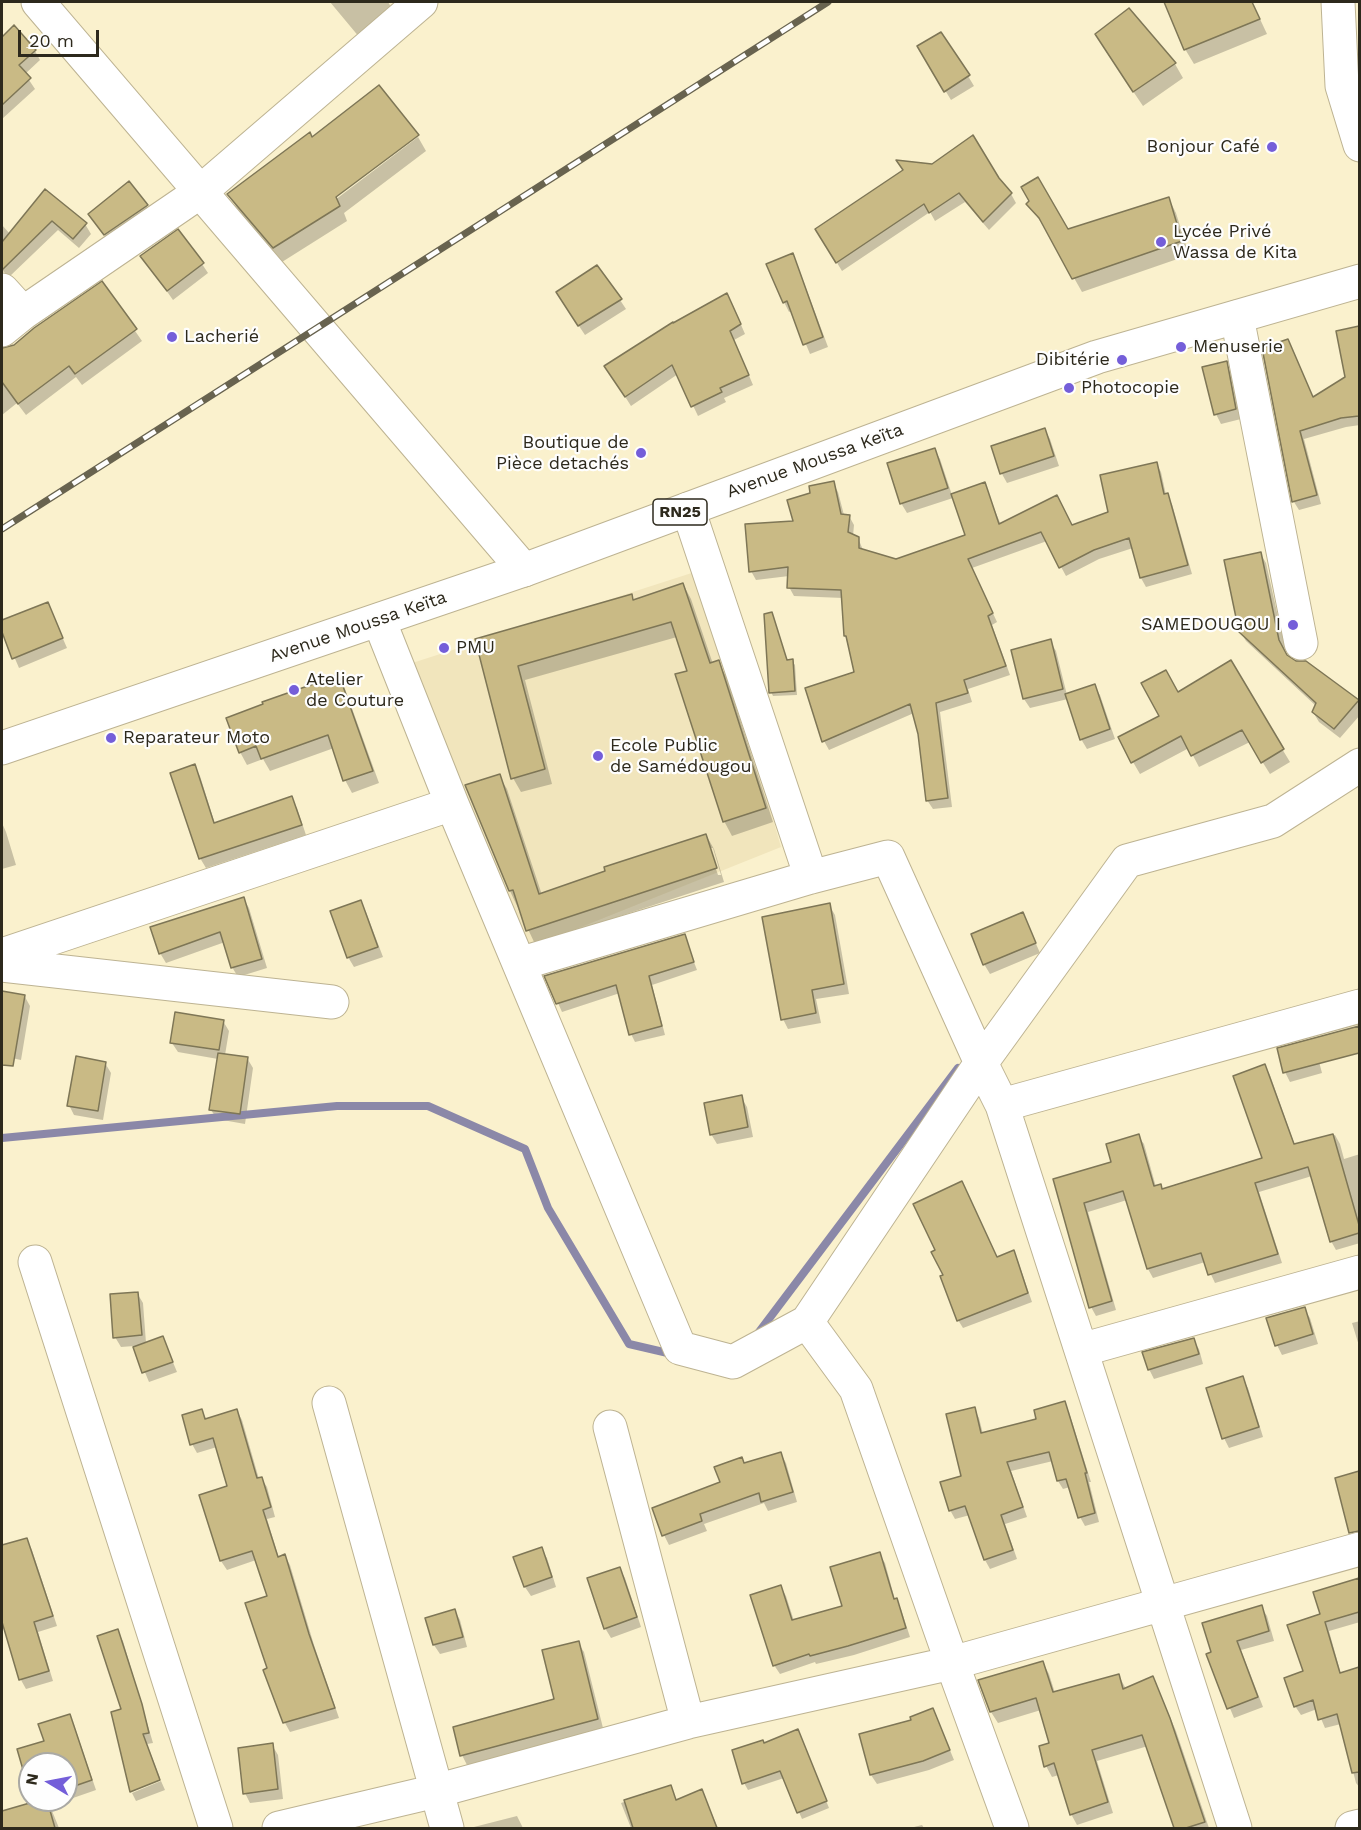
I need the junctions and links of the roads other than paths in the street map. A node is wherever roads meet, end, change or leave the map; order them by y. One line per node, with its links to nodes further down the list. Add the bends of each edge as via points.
1 (38, 2): 6 (street)
2 (421, 2): 6 (street)
3 (1338, 2): 4 (street)
4 (1351, 86): 5 (street)
5 (1359, 145)
6 (200, 192): 8 (street); 11 (street)
7 (1359, 281): 9 (street, Avenue Moussa Keïta / RN25)
8 (9, 311)
9 (1237, 317): 10 (street, Avenue Moussa Keïta / RN25, via 1097,357); 13 (street)
10 (688, 509): 11 (street, Avenue Moussa Keïta / RN25); 17 (street)
11 (524, 570): 12 (street, Avenue Moussa Keïta / RN25)
12 (379, 620): 14 (street, Avenue Moussa Keïta / RN25); 16 (street)
13 (1301, 643)
14 (2, 748)
15 (1359, 765): 23 (street, via 1273,821 1127,861)
16 (452, 804): 18 (street); 19 (street)
17 (811, 877): 19 (street); 23 (street, via 888,857)
18 (2, 955)
19 (519, 963): 27 (street, via 680,1348 733,1362)
20 (2, 965): 21 (street)
21 (333, 1002)
22 (1359, 1006): 24 (street)
23 (981, 1063): 24 (street); 27 (street)
24 (1002, 1105): 28 (street)
25 (35, 1262): 37 (street)
26 (1359, 1272): 28 (street)
27 (807, 1322): 33 (street, via 856,1389)
28 (1081, 1350): 32 (street)
29 (329, 1402): 35 (street)
30 (610, 1427): 34 (street)
31 (1359, 1549): 32 (street)
32 (1163, 1604): 33 (street); 41 (street)
33 (952, 1663): 34 (street); 40 (street)
34 (688, 1722): 35 (street)
35 (436, 1791): 38 (street); 39 (street)
36 (1359, 1826): 42 (street)
37 (216, 1828)
38 (279, 1828)
39 (447, 1828)
40 (1012, 1828)
41 (1235, 1828)
42 (1352, 1828)

